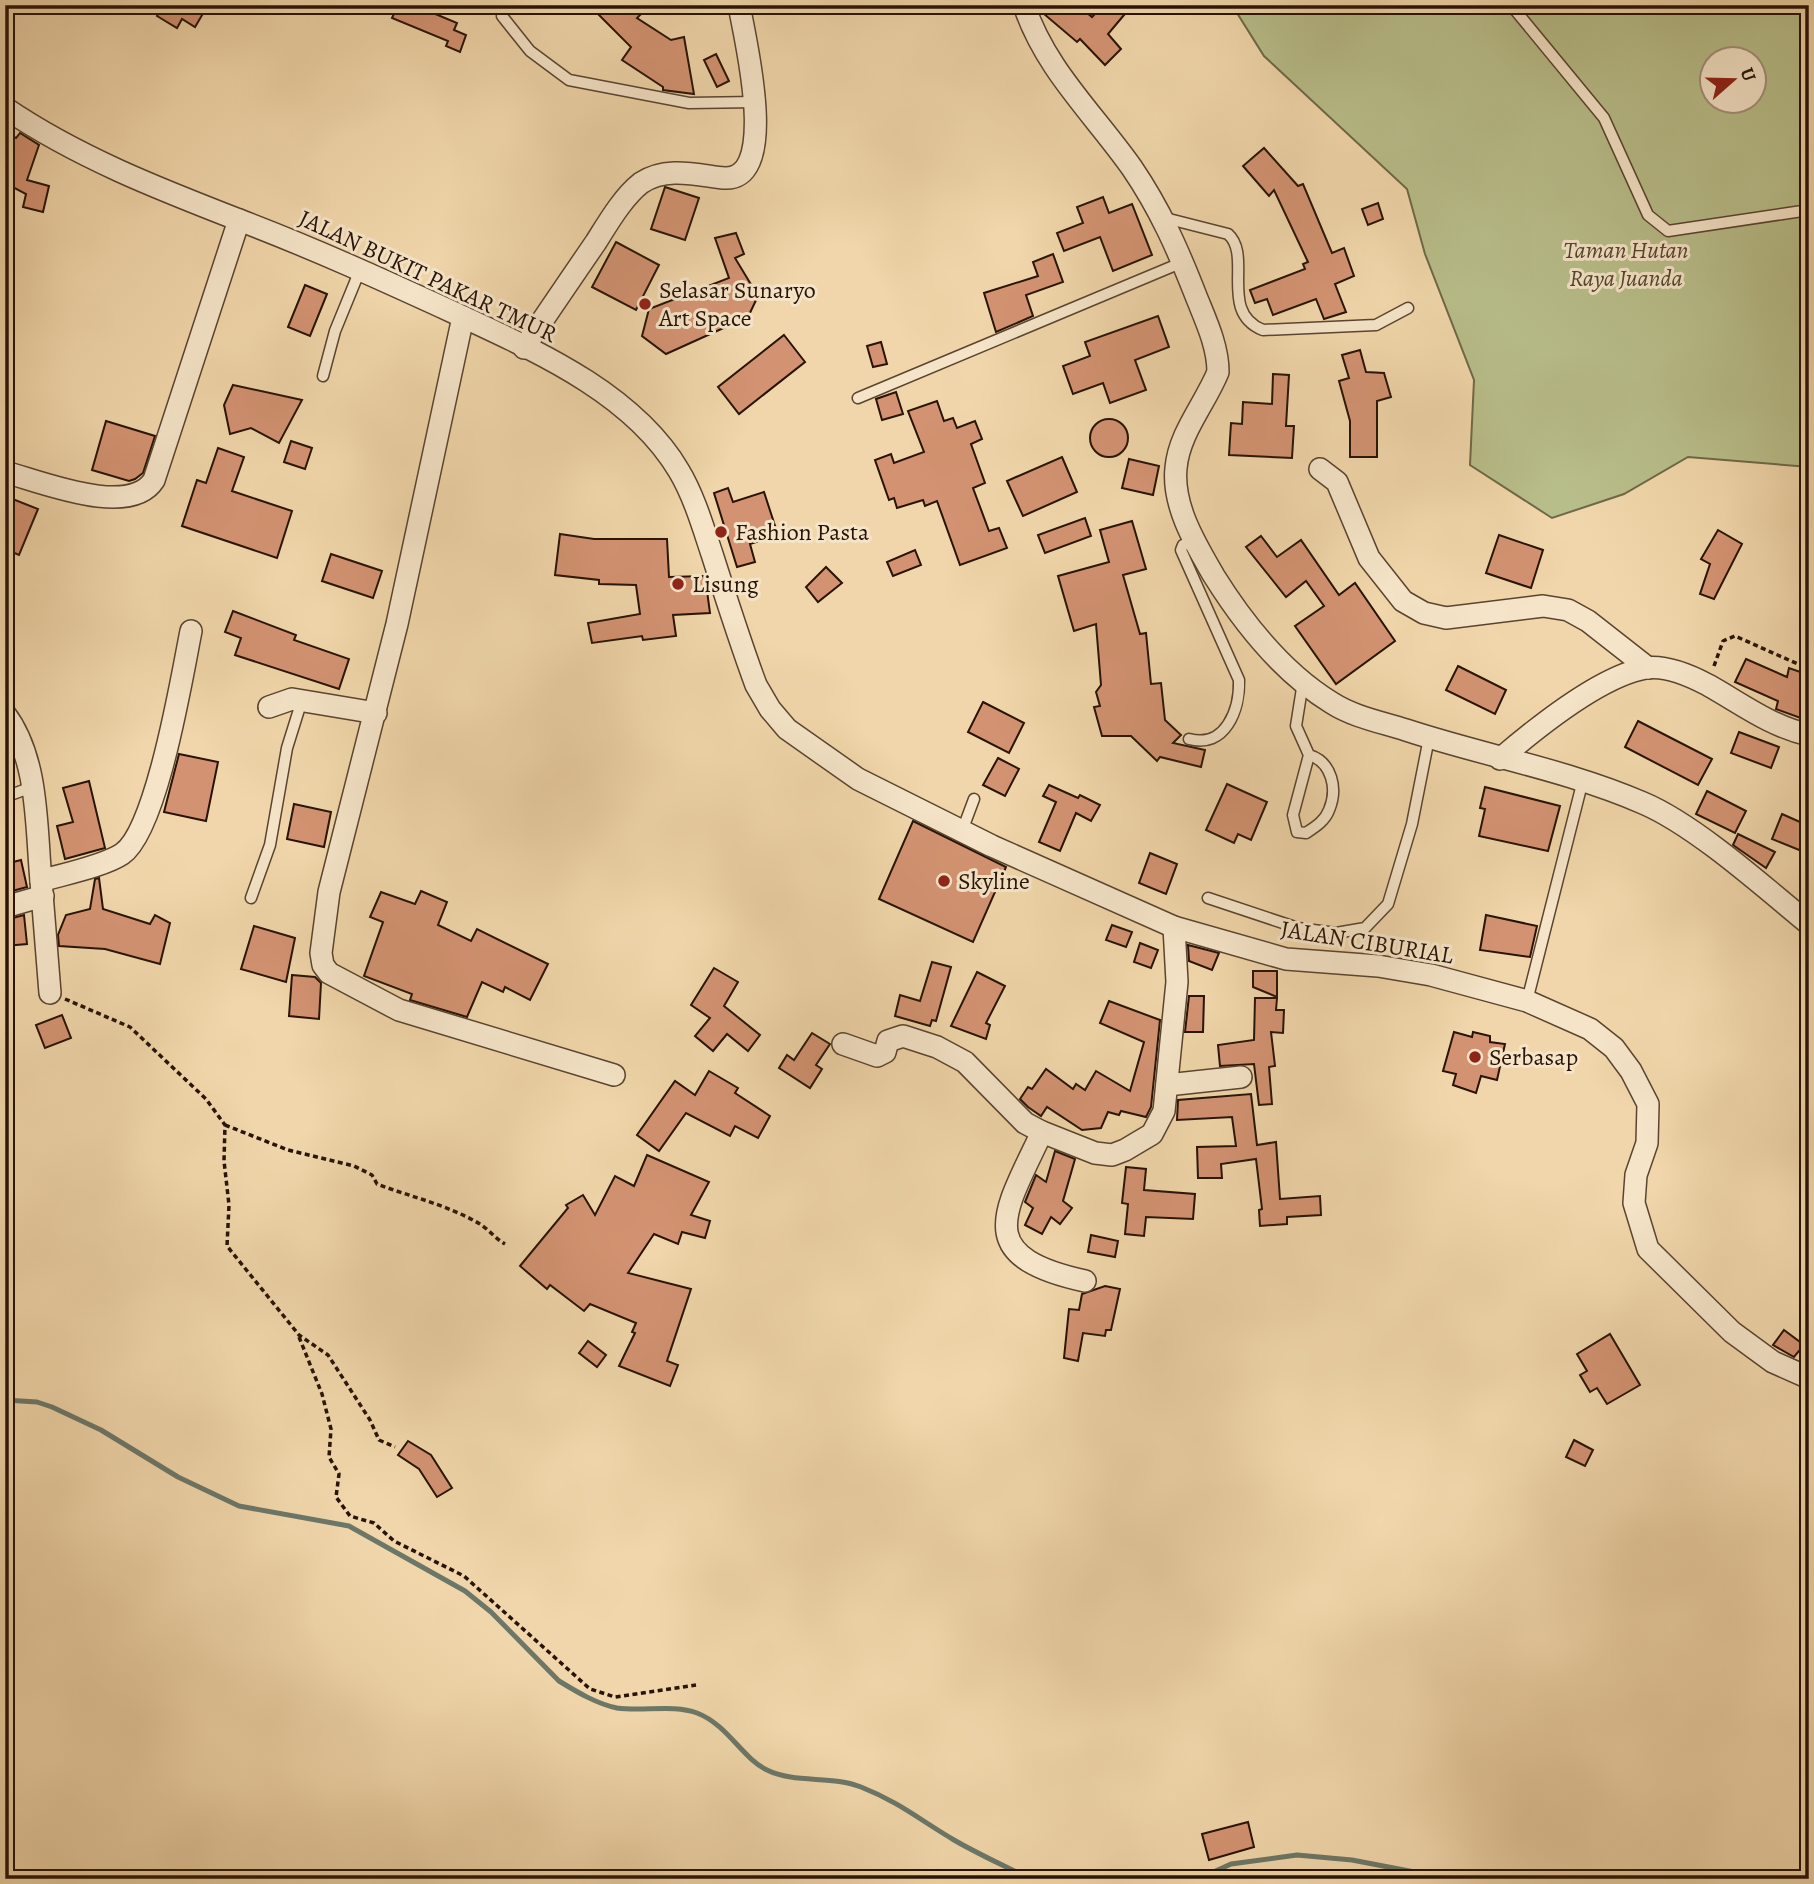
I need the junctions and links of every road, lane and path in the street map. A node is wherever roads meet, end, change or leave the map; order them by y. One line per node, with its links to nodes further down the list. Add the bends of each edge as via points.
1 (739, 5): 5 (street)
2 (1024, 5): 8 (street, via 1052,65)
3 (1511, 5): 7 (lane, via 1604,118 1648,215 1668,231)
4 (502, 16): 5 (lane, via 530,51 569,80 689,103)
5 (756, 102): 14 (street, via 750,162 740,175 659,174 640,184 614,214)
6 (5, 108): 9 (street, JALAN BUKIT PAKAR TMUR, via 98,160)
7 (1809, 210)
8 (1165, 218): 10 (street); 12 (lane, via 1234,239 1237,292 1248,320 1264,330 1376,325)
9 (239, 219): 11 (street, JALAN BUKIT PAKAR TMUR); 18 (street, via 147,491 109,497)
10 (1183, 262): 16 (lane); 19 (street, via 1218,357 1218,372 1189,428 1175,470 1182,512)
11 (360, 270): 13 (street, JALAN BUKIT PAKAR TMUR); 15 (lane, via 335,331)
12 (1408, 308)
13 (463, 317): 14 (street, JALAN BUKIT PAKAR TMUR); 27 (street)
14 (524, 348): 38 (street, JALAN BUKIT PAKAR TMUR, via 572,373 630,414 680,471 699,514 756,685 770,709 812,749)
15 (323, 376)
16 (858, 398)
17 (1320, 469): 21 (street, via 1338,482 1369,558 1403,601 1446,618 1542,606 1568,610)
18 (5, 472)
19 (1199, 549): 23 (street, via 1258,636); 31 (lane, via 1183,545 1181,550 1239,680 1240,696 1223,733 1201,743)
20 (191, 631): 40 (street, via 172,730 134,844 120,855)
21 (1648, 668): 24 (street, via 1676,671); 33 (street, via 1611,682 1549,717)
22 (1809, 669): 24 (path, via 1735,636 1723,641)
23 (1304, 680): 30 (street, via 1347,711); 32 (lane, via 1296,726)
24 (1707, 684): 29 (street, via 1780,729)
25 (302, 700): 26 (street); 27 (street); 41 (lane, via 287,748 270,845)
26 (269, 707)
27 (376, 713): 49 (street, via 329,892 323,965 329,973 399,1010)
28 (5, 714): 35 (street, via 21,741)
29 (1809, 735)
30 (1429, 738): 33 (street); 42 (lane, via 1412,824 1388,904 1365,928 1336,933 1298,928)
31 (1189, 739)
32 (1309, 755): 32 (lane, via 1293,815 1297,832 1306,833 1321,823 1329,809 1332,786 1329,769)
33 (1500, 759): 34 (street)
34 (1583, 780): 44 (street, via 1672,818); 47 (lane)
35 (32, 787): 36 (lane); 40 (street)
36 (5, 797)
37 (974, 799): 39 (lane)
38 (913, 807): 39 (street, JALAN CIBURIAL)
39 (962, 831): 45 (street, JALAN CIBURIAL)
40 (42, 889): 43 (street); 46 (street)
41 (251, 898)
42 (1208, 898)
43 (5, 907)
44 (1809, 924)
45 (1174, 926): 47 (street, JALAN CIBURIAL, via 1286,959 1431,975); 51 (street, via 1177,982)
46 (50, 993): 52 (path, via 130,1027 206,1099)
47 (1527, 1001): 57 (street, JALAN CIBURIAL, via 1590,1028 1614,1048 1641,1086 1650,1118 1634,1203 1648,1250 1732,1332 1773,1362)
48 (843, 1044): 53 (street, via 877,1056 894,1037 937,1047 965,1062 1025,1123)
49 (614, 1075)
50 (1241, 1077): 51 (street)
51 (1167, 1085): 53 (street, via 1158,1126 1144,1139 1112,1155)
52 (225, 1125): 54 (path, via 288,1150 355,1166 372,1175 377,1184 482,1225); 56 (path, via 227,1246)
53 (1042, 1132): 55 (street, via 1006,1212 1007,1236 1011,1248 1021,1256 1059,1275)
54 (505, 1244)
55 (1085, 1281)
56 (299, 1335): 58 (path, via 328,1355 379,1440); 59 (path, via 331,1429 329,1457 339,1474 336,1497 350,1516 373,1523 394,1541 464,1576 590,1689 615,1697)
57 (1809, 1378)
58 (395, 1447)
59 (696, 1685)

